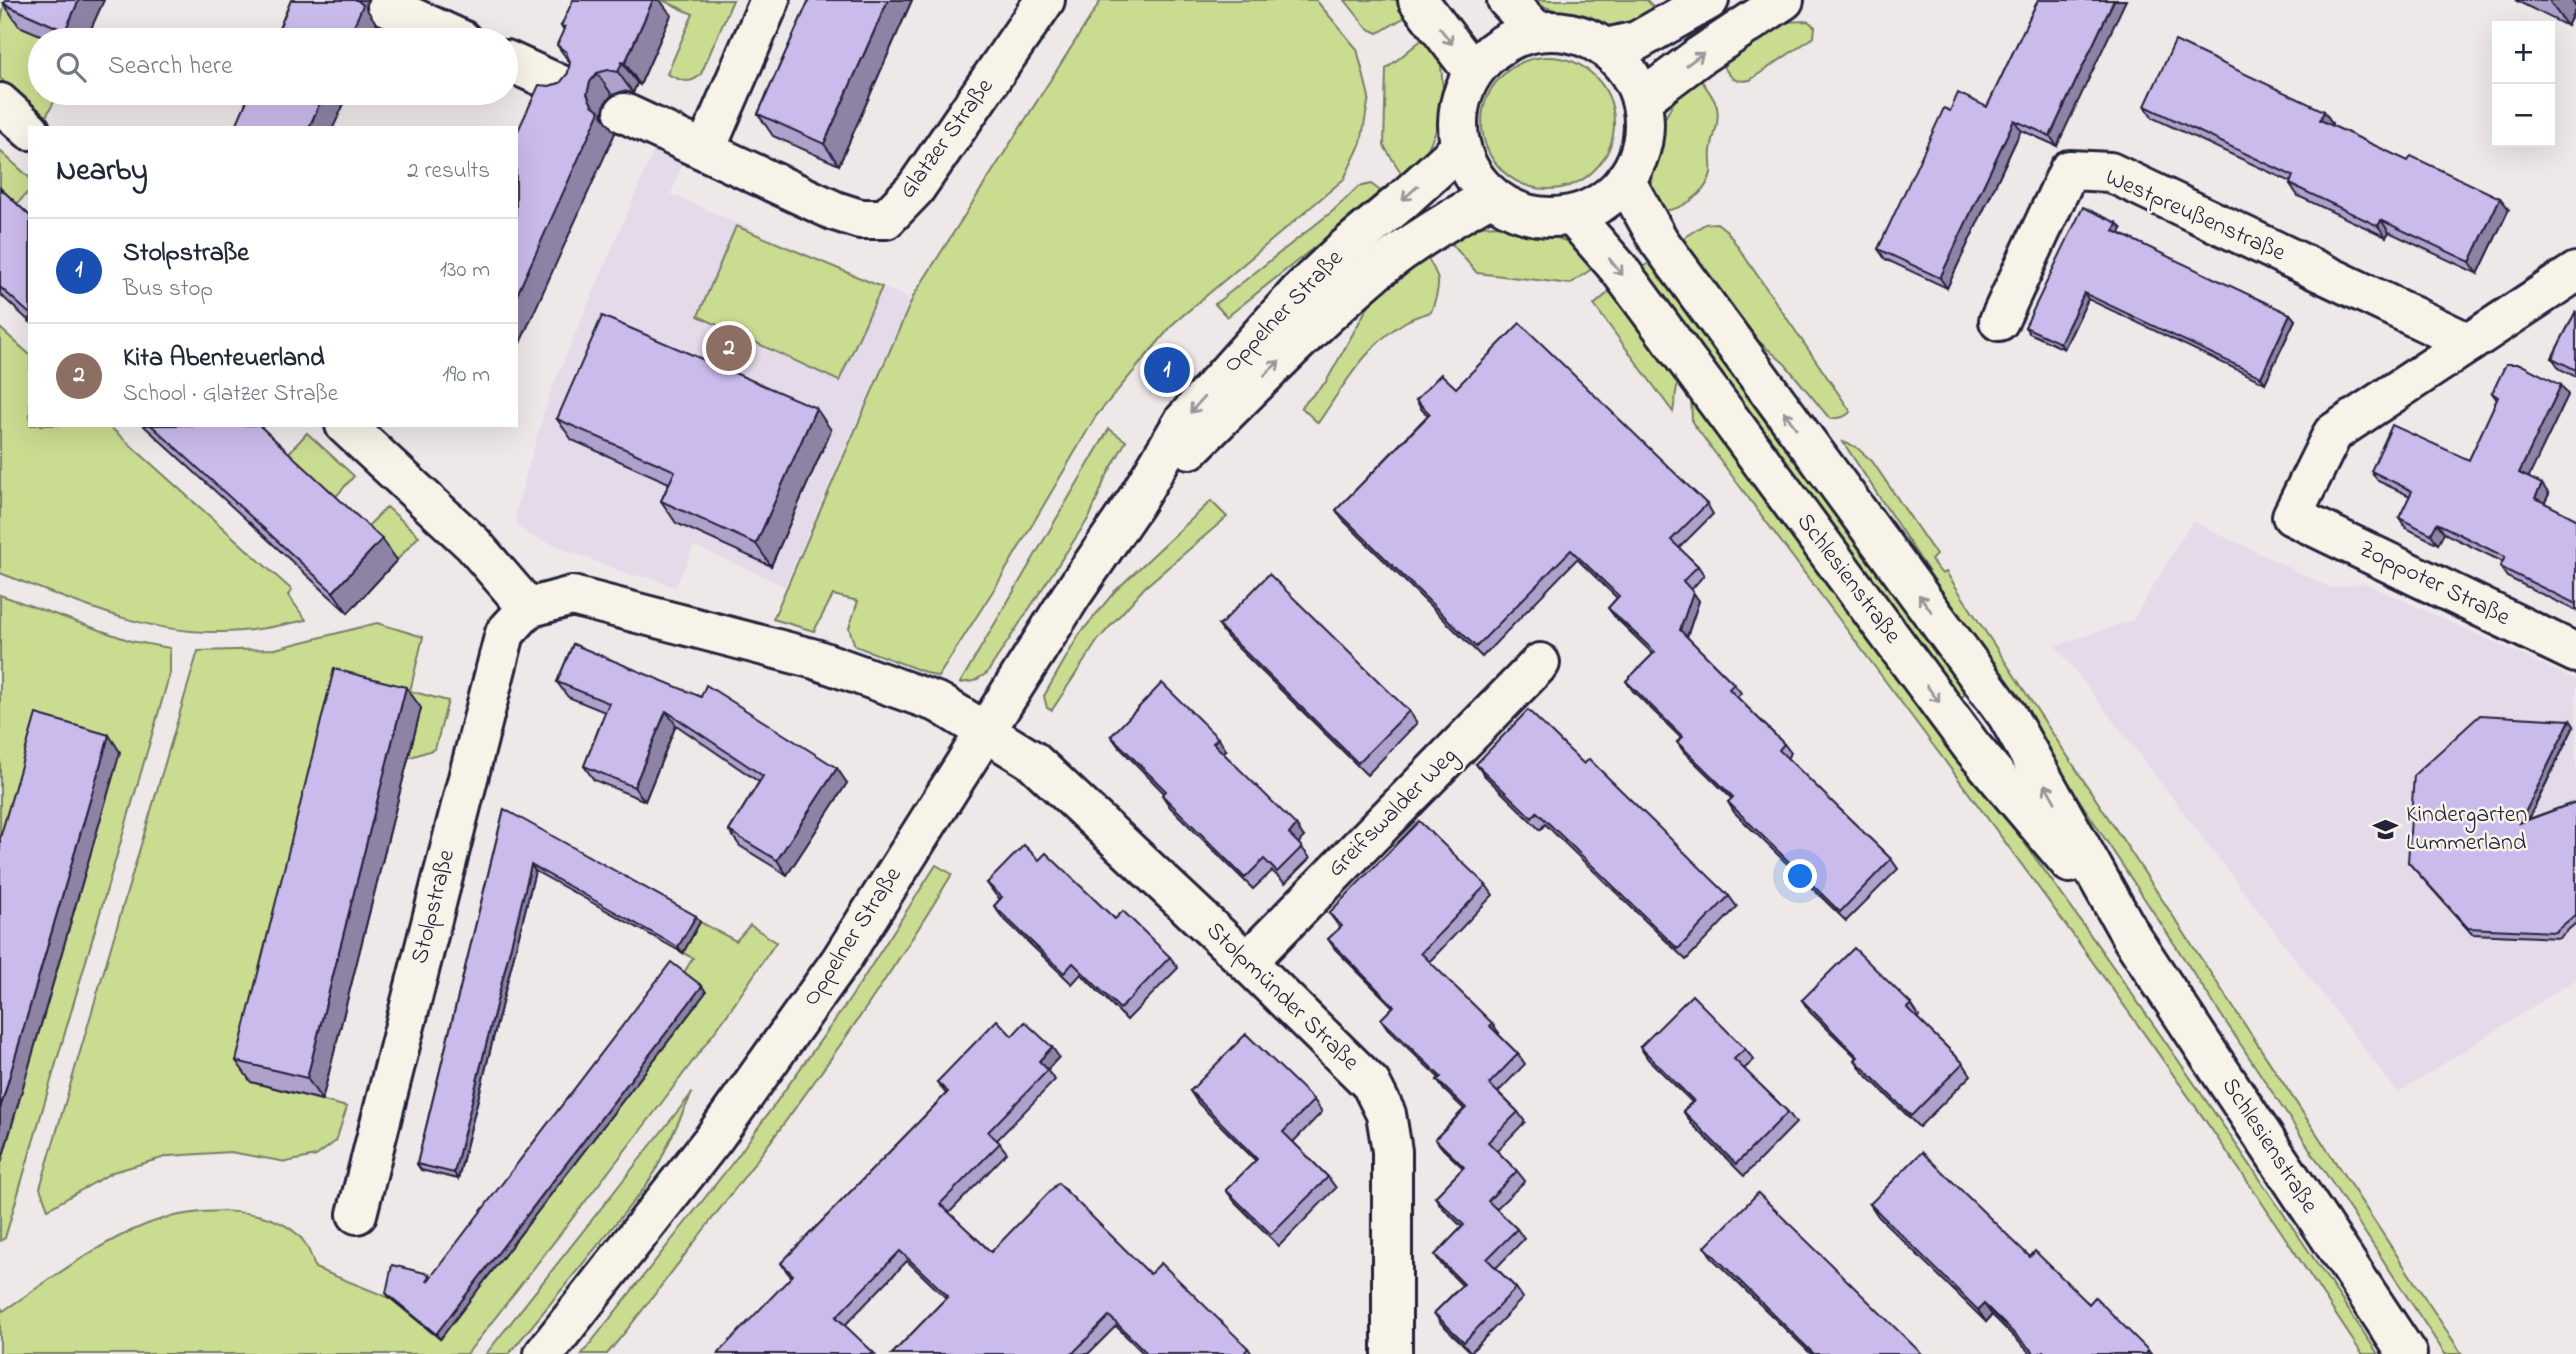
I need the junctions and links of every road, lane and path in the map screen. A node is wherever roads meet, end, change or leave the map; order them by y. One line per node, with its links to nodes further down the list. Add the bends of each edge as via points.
1 (770, 0): 19 (street)
2 (1045, 0): 19 (street, Glatzer Straße, via 915,189 886,219 860,219 835,211)
3 (1418, 0): 12 (street, one-way to 12)
4 (1507, 0): 9 (street)
5 (1709, 0): 10 (street, via 1637,41)
6 (1784, 0): 14 (street, one-way to 6)
7 (387, 6): 8 (street)
8 (436, 28)
9 (1536, 32): 10 (street, via 1561,31); 12 (street, via 1512,39)
10 (1606, 48): 14 (street, via 1628,71)
11 (518, 65): 13 (street)
12 (1474, 72): 18 (street, via 1462,96 1458,121)
13 (563, 86)
14 (1641, 100): 20 (street, via 1644,128 1639,155)
15 (0, 103): 17 (street)
16 (624, 113): 19 (street, Glatzer Straße)
17 (28, 128)
18 (1461, 147): 21 (street, via 1472,174); 27 (street, Oppelner Straße, one-way to 27, via 1342,251 1261,333 1183,422)
19 (706, 149)
20 (1625, 180): 22 (street, via 1611,196); 32 (street, Schlesienstraße, one-way to 20, via 2007,715 1659,241)
21 (1491, 196): 22 (street, via 1516,210 1544,217); 27 (street, Oppelner Straße, one-way to 21, via 1377,271)
22 (1573, 215): 32 (street, Schlesienstraße, one-way to 32, via 1627,280 1972,747)
23 (2576, 272): 25 (street)
24 (1999, 321): 25 (street, Westpreußenstraße, via 2069,170 2110,172)
25 (2469, 343): 29 (street, Zoppoter Straße, via 2333,433 2292,516)
26 (347, 427): 28 (street, via 473,544)
27 (1136, 501): 31 (street, Oppelner Straße)
28 (528, 608): 31 (street, via 572,596 815,659 939,703); 34 (street, Stolpstraße, via 505,634)
29 (2576, 653)
30 (1540, 663): 33 (street, Greifswalder Weg)
31 (985, 732): 33 (street, Stolpmünder Straße, via 1033,761); 35 (street, Oppelner Straße, via 841,960 714,1138)
32 (2132, 938): 37 (street, Schlesienstraße)
33 (1247, 962): 36 (street, Stolpmünder Straße, via 1371,1084 1386,1114 1392,1151)
34 (357, 1214)
35 (544, 1354)
36 (1392, 1354)
37 (2407, 1354)

